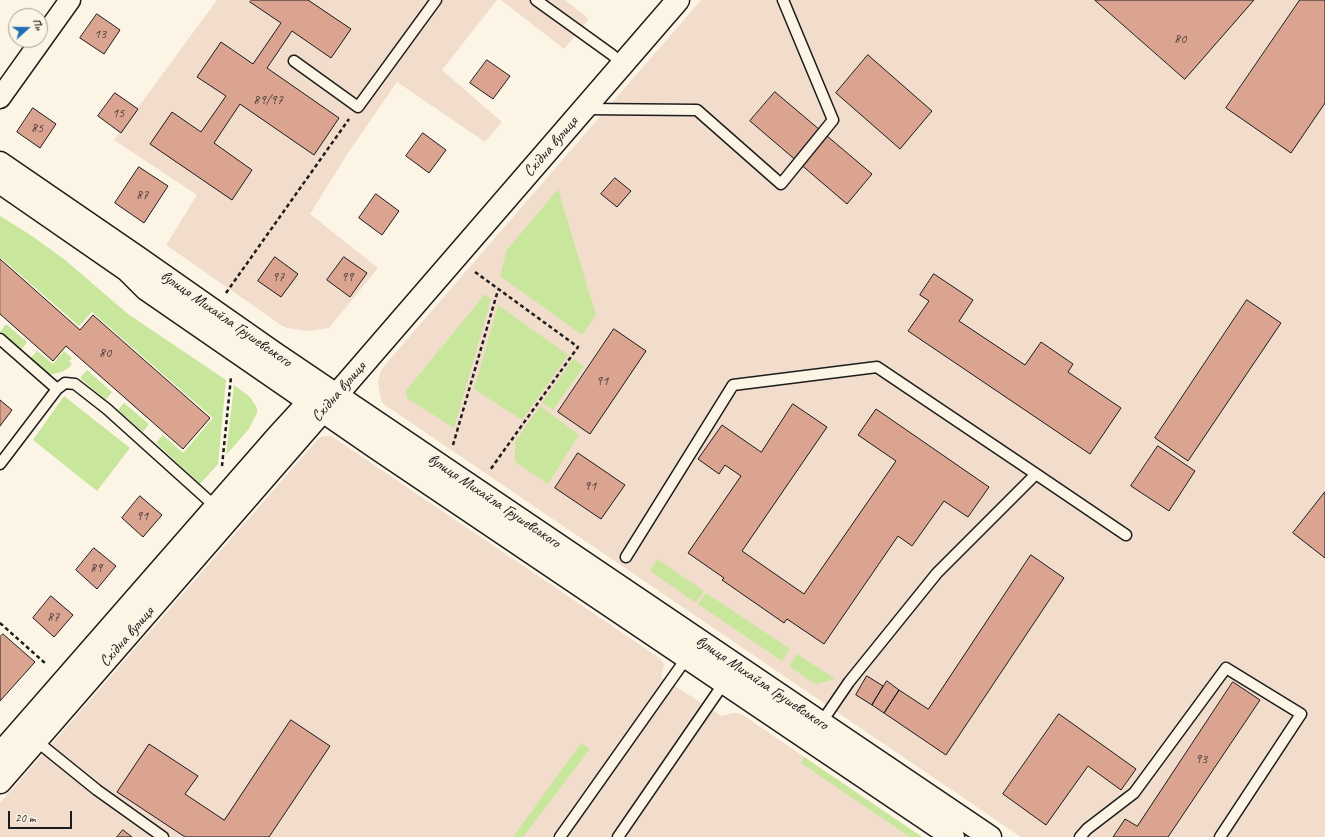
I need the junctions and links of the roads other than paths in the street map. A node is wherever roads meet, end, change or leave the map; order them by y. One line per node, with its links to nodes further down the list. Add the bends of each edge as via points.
1 (70, 0): 9 (street)
2 (436, 0): 8 (lane, via 358,107)
3 (536, 0): 7 (lane)
4 (658, 0): 7 (main road, Східна вулиця)
5 (678, 0): 7 (main road, Східна вулиця)
6 (783, 0): 10 (lane, via 834,120 781,184 697,110)
7 (617, 59): 10 (main road, Східна вулиця); 15 (main road, Східна вулиця, via 360,347)
8 (294, 61)
9 (0, 98)
10 (584, 108): 15 (main road, Східна вулиця)
11 (0, 163): 15 (main road, вулиця Михайла Грушевського)
12 (0, 182): 15 (main road, вулиця Михайла Грушевського, via 127,270 146,289)
13 (0, 339): 14 (lane)
14 (57, 389): 16 (lane); 18 (lane, via 65,383 75,384 145,442)
15 (323, 399): 18 (main road, Східна вулиця); 21 (main road, вулиця Михайла Грушевського); 22 (main road, вулиця Михайла Грушевського)
16 (0, 464)
17 (1036, 474): 19 (lane); 20 (lane, via 878,367 733,385); 24 (lane, via 937,573 850,682)
18 (223, 513): 25 (main road, Східна вулиця)
19 (1126, 535)
20 (626, 557)
21 (699, 640): 22 (lane); 23 (main road, вулиця Михайла Грушевського)
22 (687, 658): 23 (main road, вулиця Михайла Грушевського); 29 (lane)
23 (730, 674): 24 (main road, вулиця Михайла Грушевського); 30 (lane); 31 (main road, вулиця Михайла Грушевського)
24 (821, 724): 32 (main road, вулиця Михайла Грушевського)
25 (29, 735): 26 (main road, Східна вулиця); 27 (main road, Східна вулиця); 28 (lane, via 97,790)
26 (0, 754)
27 (0, 782)
28 (163, 837)
29 (560, 837)
30 (618, 837)
31 (952, 837)
32 (990, 837)
33 (1080, 837): 34 (lane, via 1087,828 1134,793 1226,668 1301,714)
34 (1220, 837)

